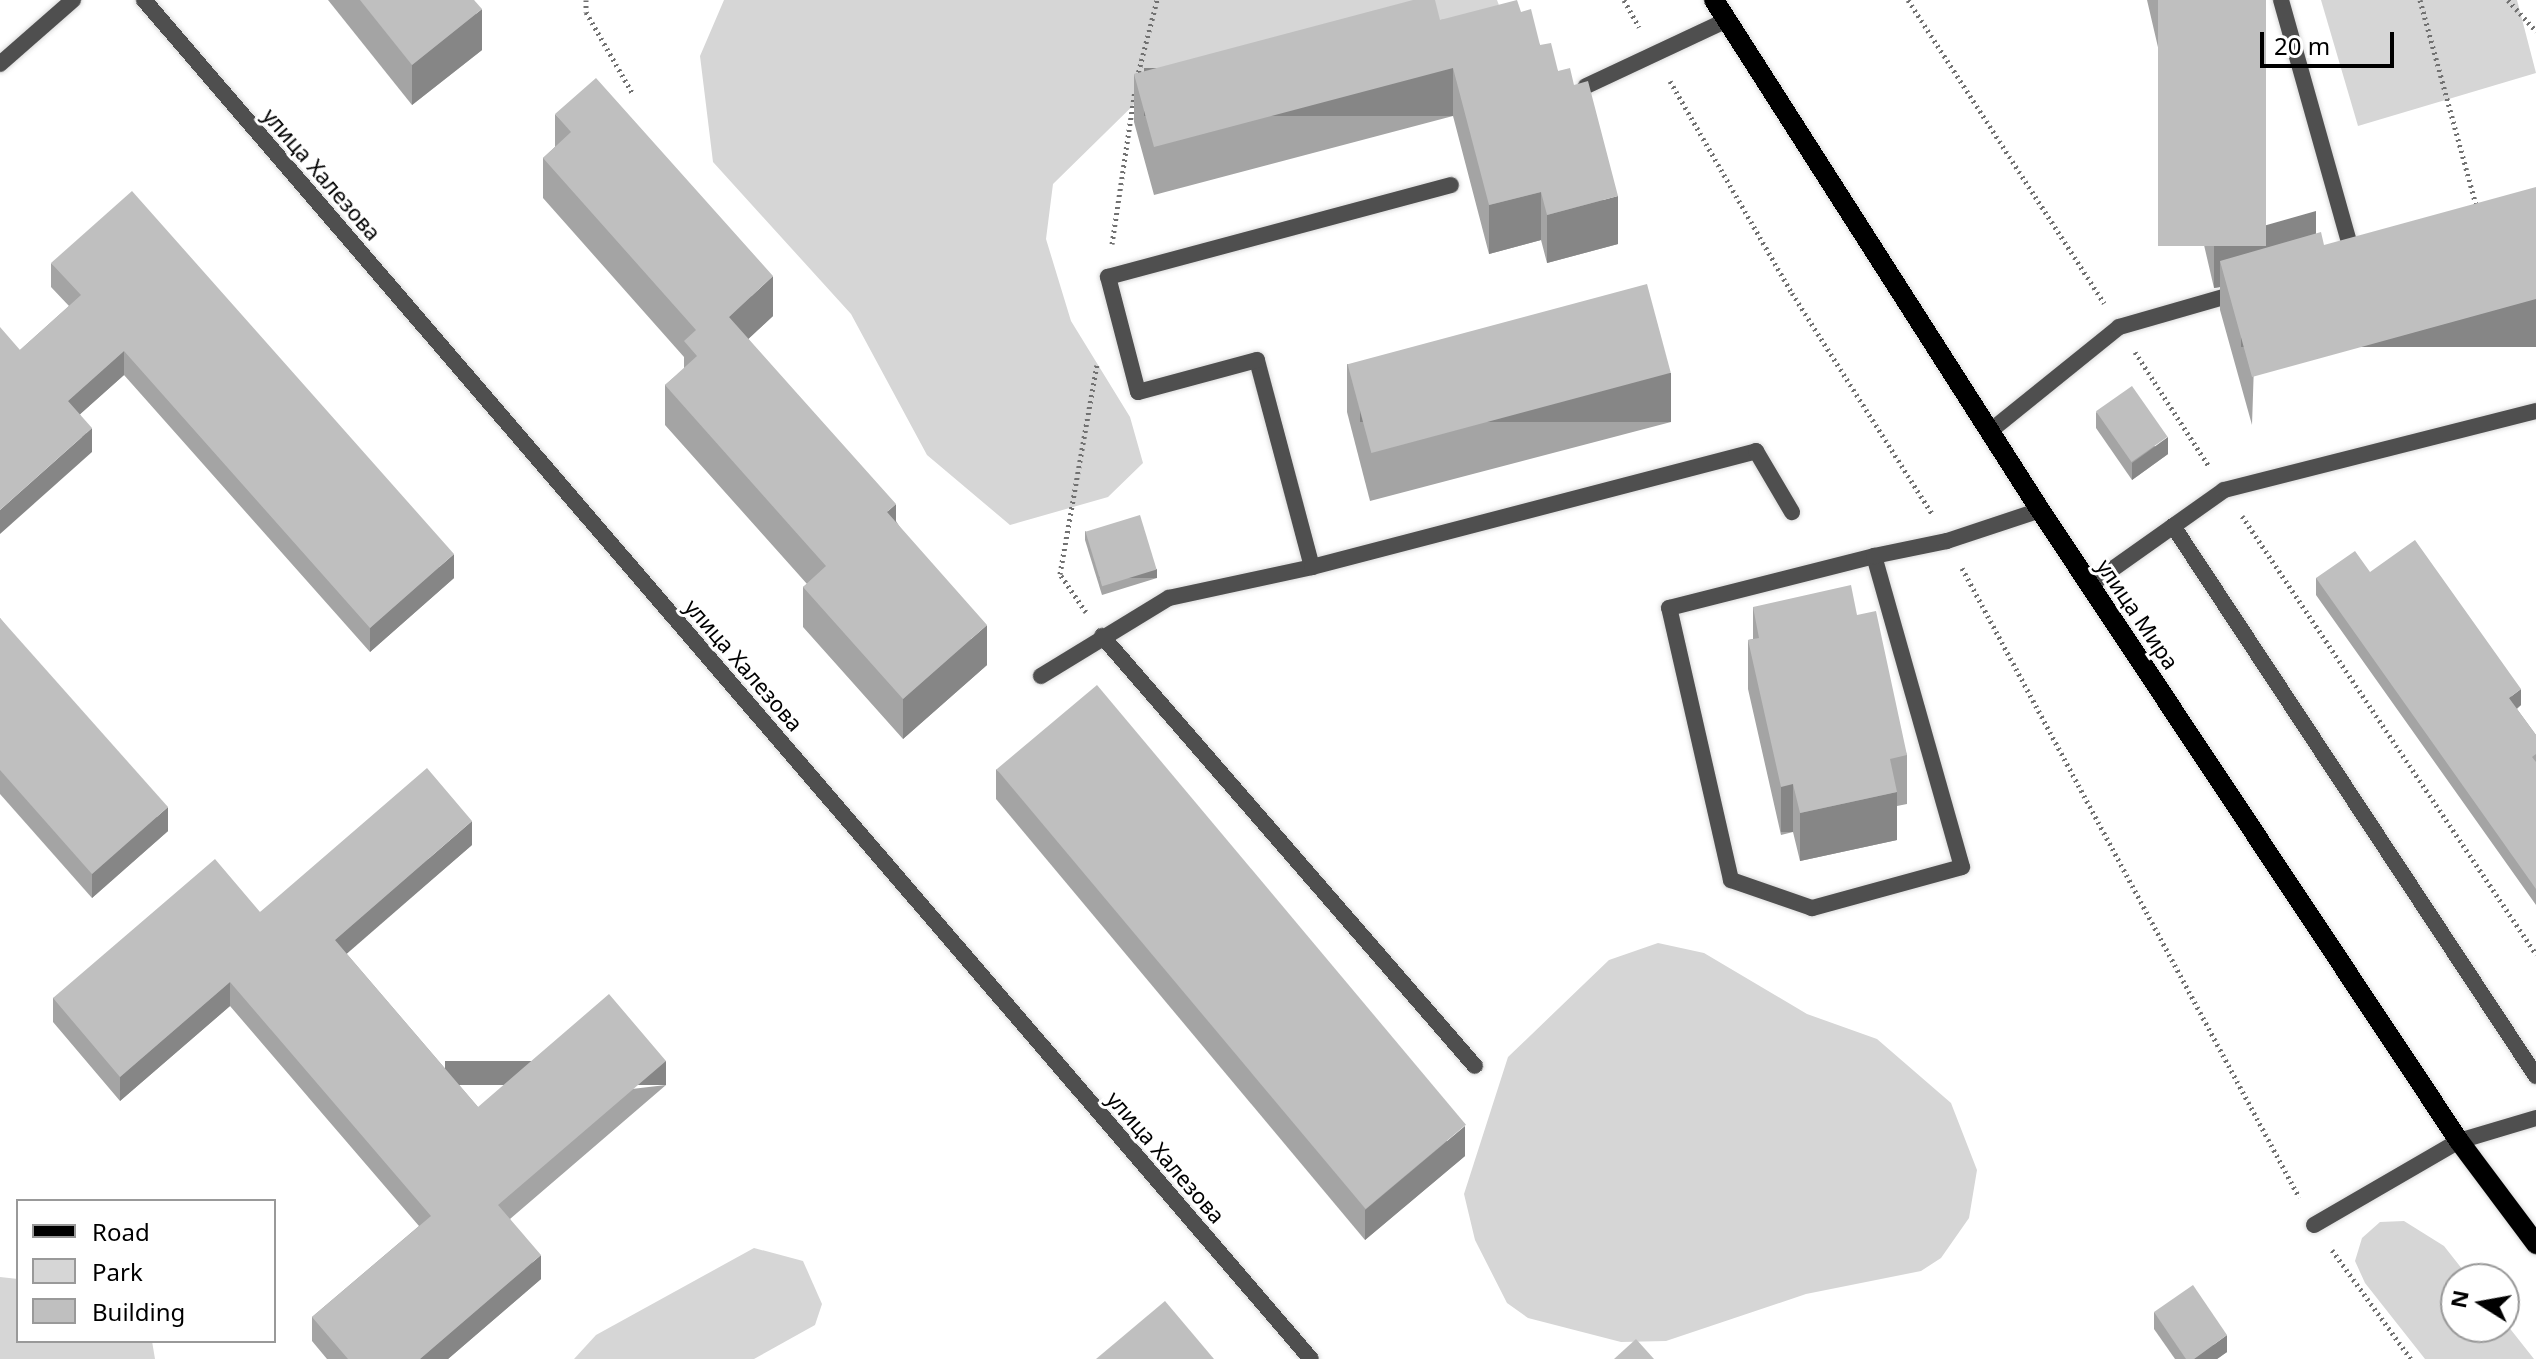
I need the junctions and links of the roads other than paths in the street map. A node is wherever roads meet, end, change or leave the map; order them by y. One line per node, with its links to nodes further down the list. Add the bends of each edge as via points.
1 (73, 0): 6 (street)
2 (144, 0): 27 (street, улица Халезова)
3 (1714, 0): 5 (main road, улица Мира)
4 (2281, 0): 9 (street)
5 (1727, 20): 7 (street); 12 (main road, улица Мира)
6 (0, 64)
7 (1586, 86)
8 (1451, 185): 17 (street, via 1108,277 1138,392 1257,360)
9 (2353, 260)
10 (2266, 285): 12 (street, via 2119,327)
11 (2536, 411): 15 (street, via 2224,490)
12 (1989, 432): 13 (main road, улица Мира)
13 (2040, 510): 16 (street, via 1947,541); 18 (main road, улица Мира)
14 (1792, 512): 17 (street, via 1756,451)
15 (2173, 526): 18 (street); 22 (street)
16 (1874, 556): 16 (street, via 1962,867 1812,908 1731,880 1669,608)
17 (1312, 567): 19 (street, via 1169,598)
18 (2090, 585): 24 (main road, улица Мира)
19 (1102, 636): 20 (street); 21 (street)
20 (1041, 676)
21 (1475, 1066)
22 (2536, 1076)
23 (2536, 1118): 24 (street)
24 (2459, 1141): 25 (street); 26 (main road, улица Мира)
25 (2314, 1225)
26 (2536, 1244)
27 (1311, 1359)

